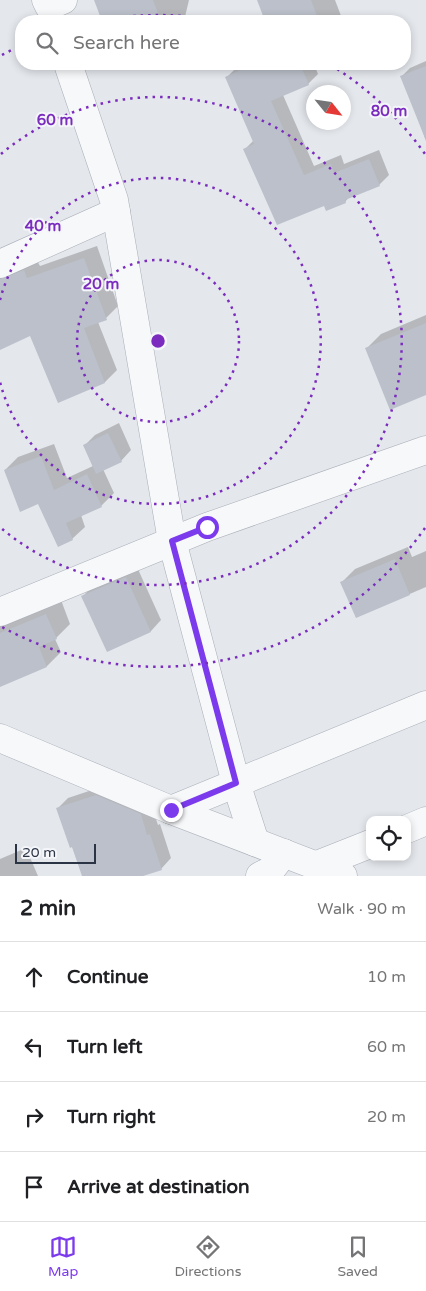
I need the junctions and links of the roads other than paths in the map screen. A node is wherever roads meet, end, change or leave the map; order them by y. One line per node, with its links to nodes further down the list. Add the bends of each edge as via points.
1 (70, 70): 2 (street)
2 (116, 212): 3 (street); 5 (street)
3 (0, 264)
4 (426, 450): 5 (street)
5 (172, 541): 6 (street); 9 (street)
6 (0, 612)
7 (426, 705): 9 (street)
8 (0, 738): 10 (street)
9 (236, 783): 10 (street); 13 (street)
10 (171, 810): 13 (street)
11 (426, 821): 12 (street)
12 (411, 827)
13 (256, 842): 16 (street)
14 (366, 846): 15 (street)
15 (317, 865): 16 (street); 17 (street)
16 (272, 869)
17 (343, 876)

